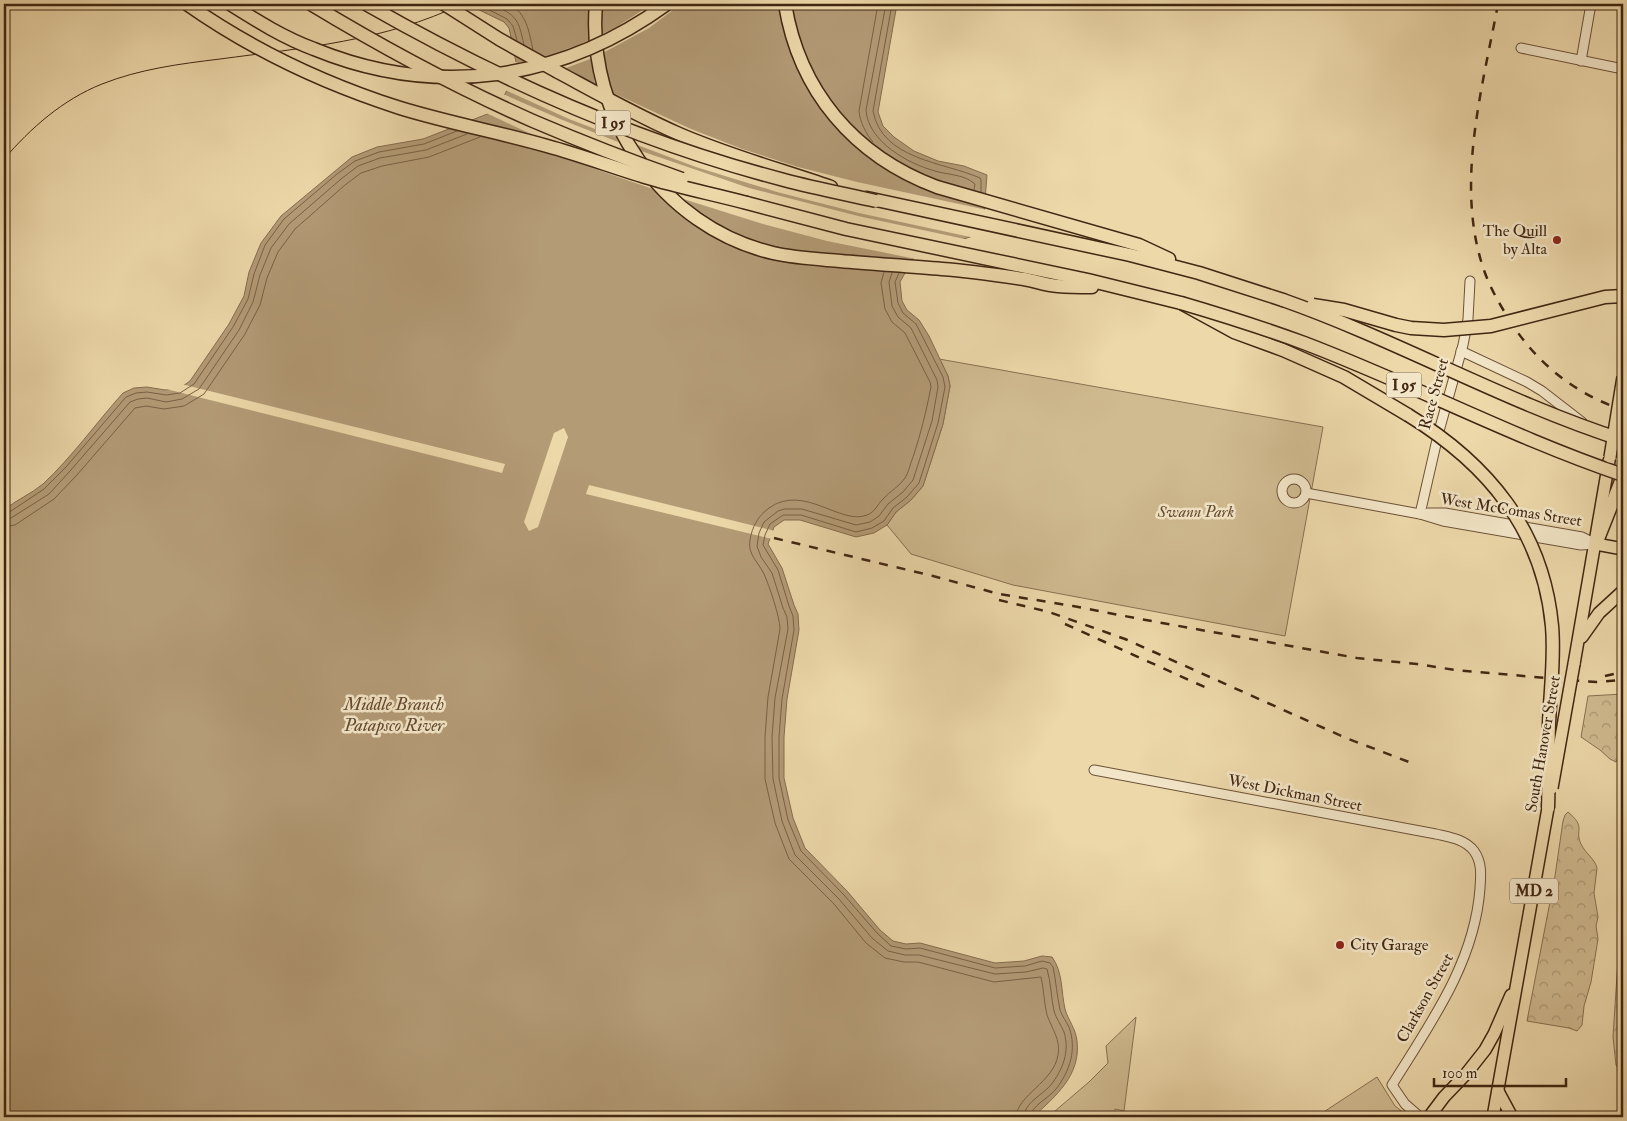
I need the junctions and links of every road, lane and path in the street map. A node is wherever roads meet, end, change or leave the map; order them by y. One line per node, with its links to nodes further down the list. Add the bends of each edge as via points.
1 (186, 4): 14 (highway, bridge, via 277,58 363,95)
2 (230, 4): 7 (highway, bridge, via 298,43 340,59 386,71 446,78 542,66 626,31)
3 (311, 4): 14 (highway, I 95, bridge, via 405,58 518,114 616,155)
4 (366, 4): 13 (highway, I 95, bridge, via 478,64 631,130 767,176)
5 (444, 4): 13 (highway, bridge, via 499,39 664,127 741,158)
6 (596, 4): 17 (highway, bridge, via 598,62 605,92 622,135 638,161 667,195 691,215 729,238 757,249 799,258 963,271 1059,286)
7 (667, 4)
8 (785, 4): 15 (highway, via 798,54 815,88 844,127 881,159 937,187 1139,245)
9 (1592, 4): 11 (street)
10 (1521, 48): 11 (street)
11 (1582, 61): 12 (street)
12 (1623, 69)
13 (876, 201): 15 (highway, I 95)
14 (747, 203): 17 (highway, I 95, via 864,233)
15 (1199, 273): 19 (highway, I 95)
16 (1470, 281): 21 (street, Race Street, via 1468,319)
17 (1119, 287): 20 (highway, I 95)
18 (1623, 296): 19 (highway, bridge, via 1605,297 1490,326 1444,330 1403,327 1344,310)
19 (1284, 300): 23 (highway, I 95, bridge, via 1522,401)
20 (1181, 303): 24 (highway, I 95, bridge, via 1303,343 1542,446); 32 (highway, bridge, via 1234,332 1324,367 1383,398 1458,450 1485,475 1509,505 1540,567 1552,620)
21 (1461, 351): 23 (street, via 1527,382 1580,422); 26 (street, Race Street)
22 (1623, 377): 27 (main road, South Hanover Street / MD 2, bridge)
23 (1623, 440)
24 (1623, 476): 27 (highway)
25 (1306, 493): 26 (street, West McComas Street)
26 (1420, 514): 27 (street, West McComas Street, via 1580,545)
27 (1596, 544): 28 (main road, West McComas Street); 30 (main road, South Hanover Street / MD 2)
28 (1623, 549)
29 (1623, 591): 30 (main road, via 1599,613)
30 (1578, 643): 32 (main road, South Hanover Street / MD 2, bridge)
31 (1094, 770): 33 (street, West Dickman Street, via 1454,838 1464,842)
32 (1548, 808): 34 (main road, South Hanover Street / MD 2)
33 (1480, 861): 36 (street, Clarkson Street, via 1477,915 1463,962 1392,1085 1404,1104)
34 (1519, 973): 35 (main road, South Hanover Street / MD 2); 37 (main road, via 1485,1050)
35 (1498, 1091): 38 (main road, South Hanover Street / MD 2); 39 (main road)
36 (1420, 1117)
37 (1429, 1117)
38 (1493, 1117)
39 (1512, 1117)

